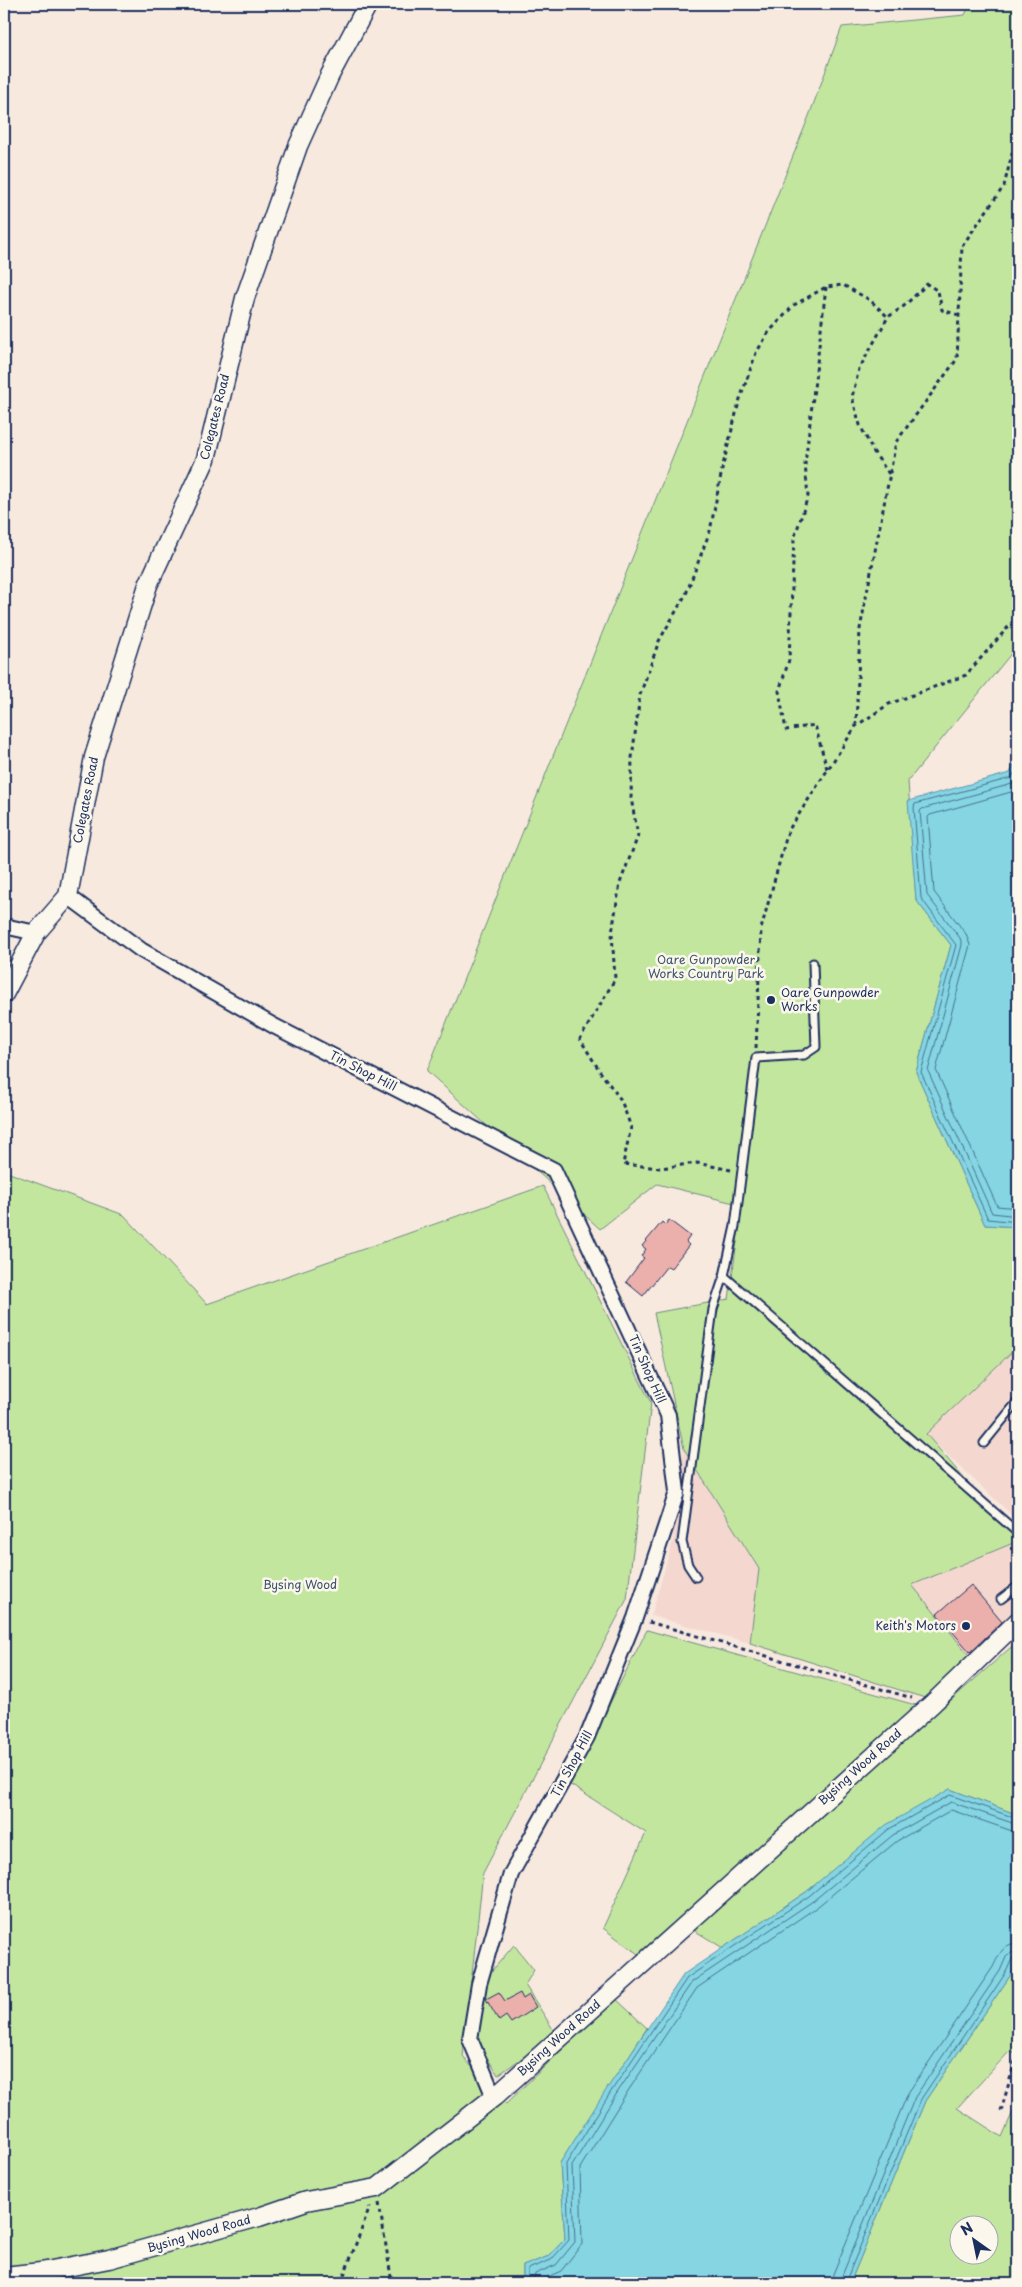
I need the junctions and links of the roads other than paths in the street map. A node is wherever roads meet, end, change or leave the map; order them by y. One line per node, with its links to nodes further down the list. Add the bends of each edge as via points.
1 (368, 4): 2 (street, Colegates Road, via 330,75 298,146 245,298 206,459 148,585 94,757)
2 (68, 896): 4 (street); 15 (street, Tin Shop Hill, via 141,950 274,1026 554,1170 668,1415 677,1492 635,1618 588,1737 511,1874 479,1984 470,2039)
3 (4, 926): 4 (street)
4 (36, 933): 6 (street)
5 (813, 963): 7 (lane, via 816,1047 804,1055 756,1058 735,1226)
6 (4, 994)
7 (724, 1276): 10 (lane); 11 (lane, via 713,1309 682,1542 688,1566)
8 (1018, 1401): 9 (lane)
9 (984, 1443)
10 (1018, 1533)
11 (696, 1577)
12 (1018, 1586): 13 (lane)
13 (1001, 1599)
14 (1018, 1621): 15 (street, Bysing Wood Road, via 932,1704)
15 (494, 2097): 16 (street, Bysing Wood Road, via 377,2188 306,2201 109,2260)
16 (4, 2276)

